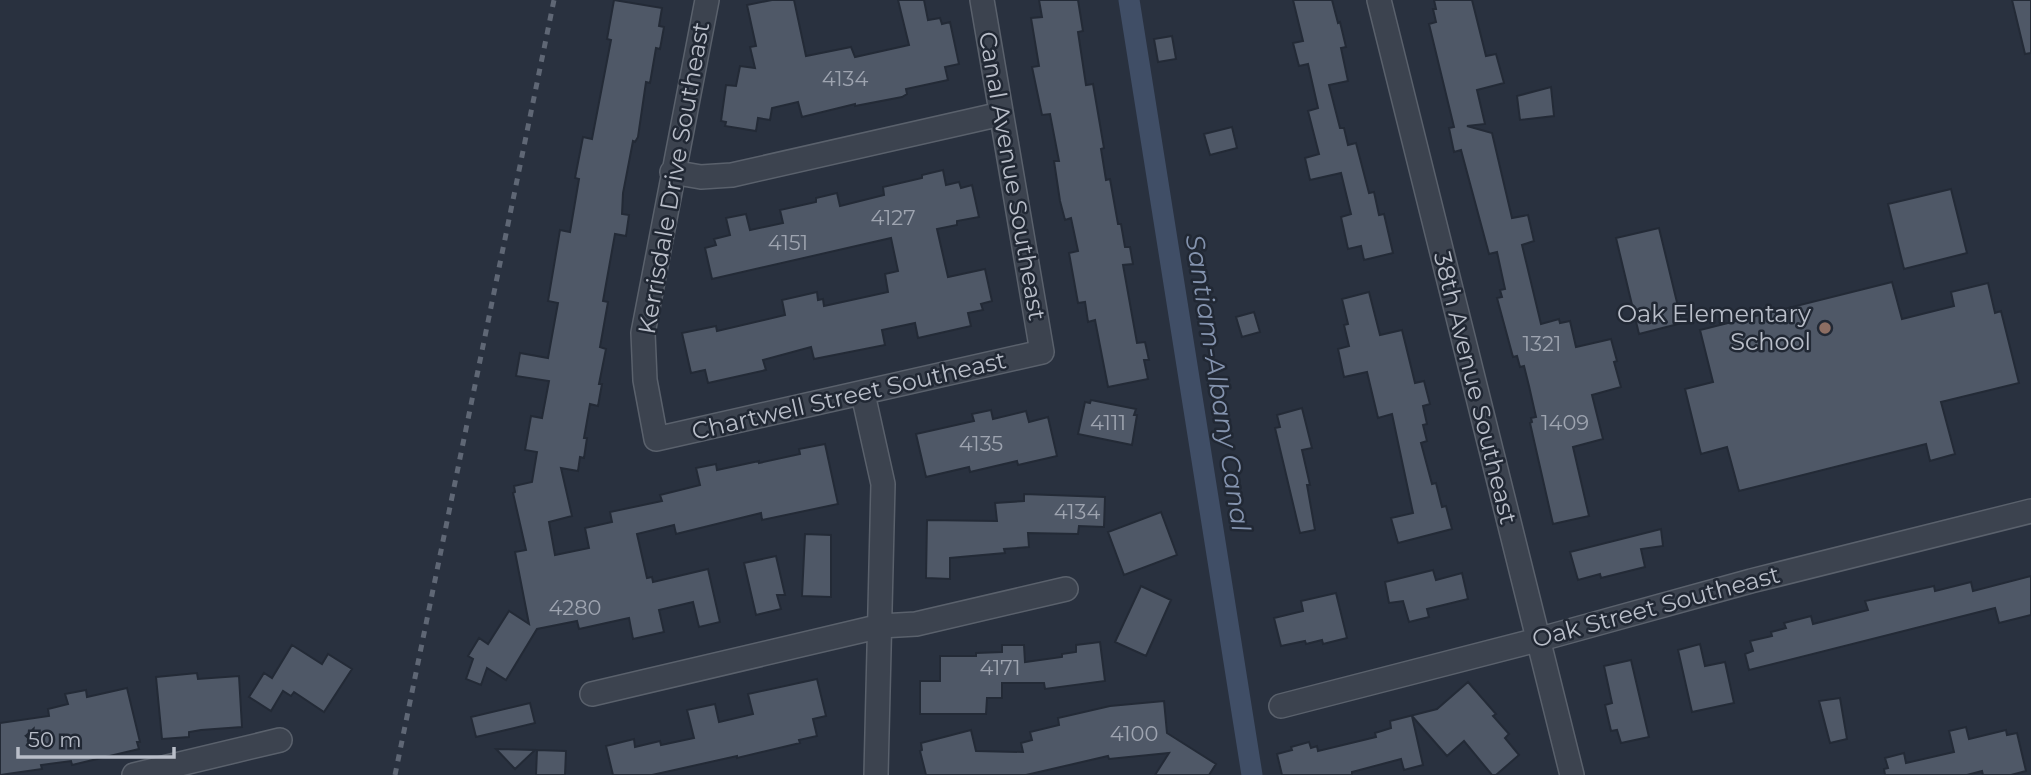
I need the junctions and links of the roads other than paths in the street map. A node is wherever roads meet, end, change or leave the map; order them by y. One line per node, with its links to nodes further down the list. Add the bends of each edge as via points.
1 (707, 0): 5 (street, Kerrisdale Drive Southeast)
2 (982, 0): 4 (street, Canal Avenue Southeast)
3 (1379, 0): 12 (street, 38th Avenue Southeast)
4 (1001, 114): 5 (street, via 732,175 701,177); 6 (street, Canal Avenue Southeast)
5 (672, 172): 8 (street, Kerrisdale Drive Southeast, via 643,333 645,380)
6 (1042, 352): 7 (street, Chartwell Street Southeast)
7 (863, 394): 8 (street, Chartwell Street Southeast); 11 (street, via 883,484)
8 (656, 439)
9 (2031, 511): 12 (street, Oak Street Southeast)
10 (1066, 589): 11 (street, via 916,624)
11 (881, 626): 13 (street); 17 (street)
12 (1537, 640): 14 (street, Oak Street Southeast); 18 (street, 38th Avenue Southeast)
13 (592, 694)
14 (1281, 706)
15 (280, 740): 16 (street)
16 (134, 775)
17 (876, 775)
18 (1572, 775)

